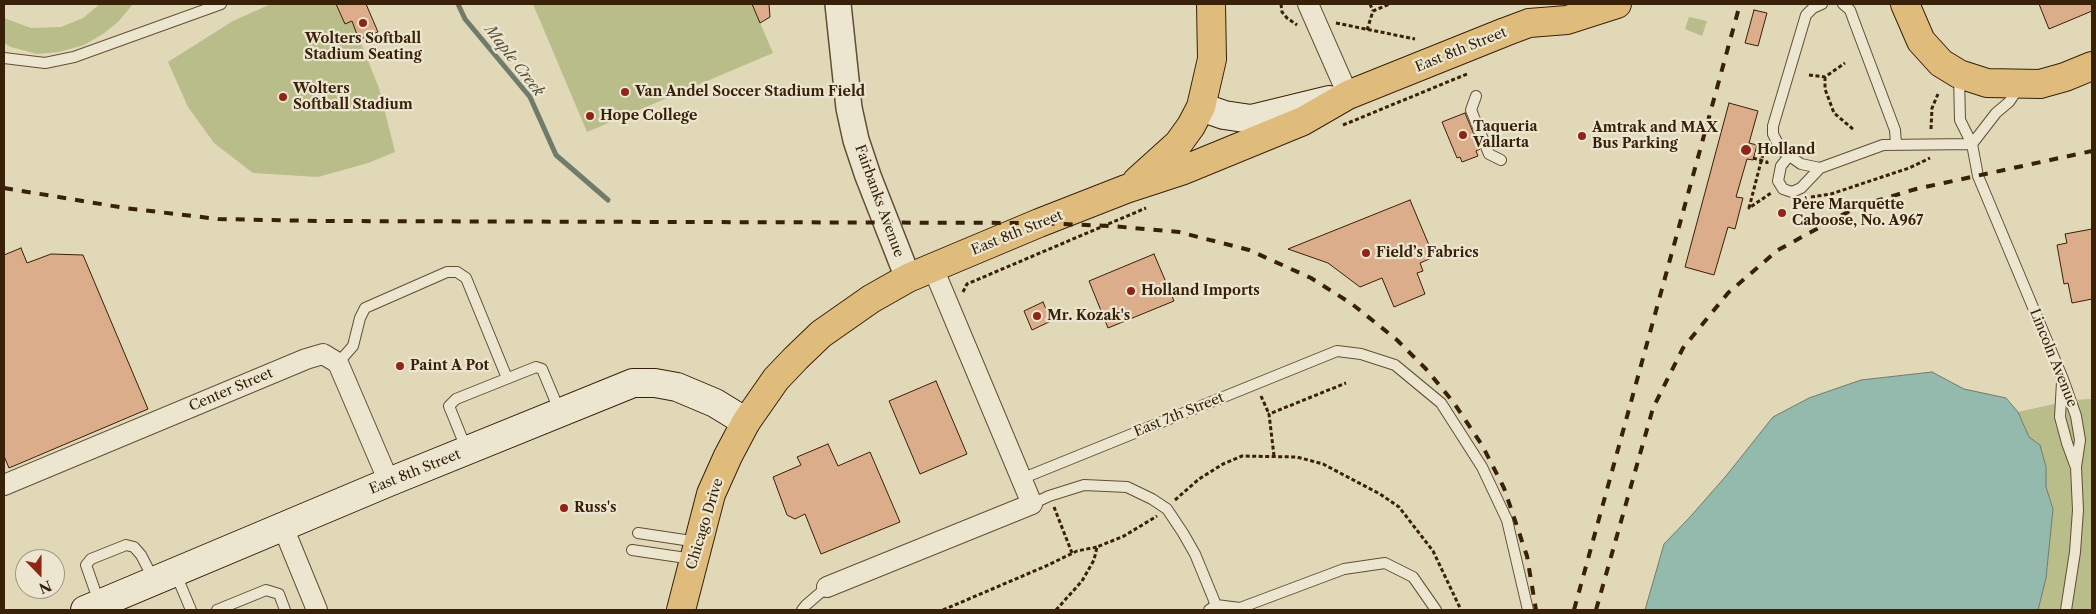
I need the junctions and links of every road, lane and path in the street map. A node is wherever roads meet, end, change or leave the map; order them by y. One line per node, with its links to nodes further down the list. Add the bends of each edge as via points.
1 (221, 4): 19 (lane, via 74,57 45,63)
2 (838, 4): 50 (street, Fairbanks Avenue, via 849,108 856,140 868,176)
3 (1211, 4): 30 (main road, via 1212,59)
4 (1281, 4): 16 (path, via 1287,18)
5 (1308, 4): 28 (street)
6 (1370, 4): 13 (path)
7 (1390, 4): 13 (path)
8 (1574, 4): 15 (main road, East 8th Street)
9 (1616, 4): 15 (main road, via 1567,20)
10 (1822, 4): 38 (lane, via 1806,15 1772,126 1775,140)
11 (1843, 4): 34 (lane, via 1852,15 1895,130)
12 (1905, 4): 23 (main road, via 1921,40 1941,63)
13 (1373, 11): 17 (path)
14 (1334, 23): 17 (path)
15 (1529, 23): 28 (main road, East 8th Street)
16 (1300, 26)
17 (1367, 30): 18 (path)
18 (1415, 39)
19 (4, 58)
20 (1845, 63): 25 (path)
21 (2092, 66): 26 (main road, via 2040,84)
22 (1467, 74): 31 (path)
23 (1959, 74): 26 (main road, via 1987,83); 35 (lane, Lincoln Avenue, via 1960,120)
24 (1809, 75): 25 (path)
25 (1825, 77): 33 (path, via 1825,89 1834,113)
26 (2021, 85): 35 (lane)
27 (1938, 94): 32 (path, via 1932,108)
28 (1348, 95): 30 (main road, East 8th Street, via 1251,119); 45 (main road, East 8th Street, via 1304,121 1181,171)
29 (1476, 96): 40 (lane, via 1471,110 1489,154)
30 (1201, 107): 45 (main road, East 8th Street, via 1178,144)
31 (1337, 128)
32 (1931, 129)
33 (1854, 130)
34 (1896, 144): 35 (lane); 43 (lane, via 1883,145)
35 (1972, 144): 54 (lane, Lincoln Avenue, via 1978,176)
36 (1763, 154): 41 (path)
37 (1930, 155): 47 (path, via 1930,159 1909,168 1831,194)
38 (1789, 156): 43 (lane, via 1801,164); 43 (lane, via 1778,175 1780,186 1787,191 1801,188)
39 (1753, 158): 41 (path)
40 (1501, 160)
41 (1762, 160): 42 (path, via 1767,162); 46 (path, via 1749,208)
42 (1767, 168)
43 (1820, 168)
44 (1770, 187): 46 (path)
45 (1126, 189): 50 (main road, East 8th Street)
46 (1772, 192): 48 (path)
47 (1805, 197)
48 (1778, 198)
49 (1154, 204): 51 (path, via 967,284 963,292)
50 (920, 273): 59 (main road, Chicago Drive, via 871,299 821,334 776,379); 63 (street, Fairbanks Avenue)
51 (967, 300)
52 (338, 362): 53 (lane, via 353,346 365,308 447,272 457,272 466,278); 64 (street); 65 (street, Center Street, via 323,354 306,359)
53 (507, 378): 57 (lane, via 536,366 542,369); 60 (lane, via 456,398 449,406)
54 (2063, 379): 62 (lane, via 2060,417); 62 (lane, Lincoln Avenue, via 2074,407 2080,440)
55 (1346, 383): 58 (path)
56 (1257, 384): 58 (path); 63 (lane, East 7th Street); 88 (lane, East 7th Street, via 1337,351 1361,354 1395,365 1441,403 1482,467 1508,520)
57 (560, 413): 59 (main road, East 8th Street, via 633,383 655,383 677,387 715,403); 60 (main road, East 8th Street)
58 (1269, 414): 61 (path)
59 (746, 422): 72 (main road, Chicago Drive, via 712,494)
60 (467, 450): 64 (main road, East 8th Street)
61 (1274, 456): 67 (path, via 1242,456 1223,464 1199,479); 87 (path, via 1297,457 1323,464 1399,507 1433,551)
62 (2076, 467): 89 (lane, Lincoln Avenue, via 2077,532)
63 (1021, 479): 66 (street, Fairbanks Avenue)
64 (389, 482): 68 (main road, East 8th Street)
65 (4, 485)
66 (1041, 500): 67 (lane, via 1084,485 1127,487); 73 (path); 75 (street)
67 (1167, 509): 70 (path, via 1124,536); 77 (lane, via 1195,554)
68 (283, 527): 74 (main road, East 8th Street); 81 (street)
69 (638, 533): 72 (lane)
70 (1097, 547): 73 (path); 85 (path, via 1094,560 1082,581)
71 (632, 550): 72 (lane)
72 (696, 550): 82 (main road, Chicago Drive)
73 (1072, 553): 84 (path)
74 (164, 577): 76 (main road, East 8th Street); 76 (lane, via 134,547 126,545 90,559 86,566); 78 (lane)
75 (827, 587): 83 (lane)
76 (92, 607)
77 (1213, 608): 86 (lane, via 1240,608 1344,569 1385,563 1413,577)
78 (192, 610)
79 (218, 610): 80 (lane, via 266,590 279,594)
80 (285, 610)
81 (317, 610)
82 (681, 610)
83 (802, 610)
84 (943, 610)
85 (1056, 610)
86 (1436, 610)
87 (1461, 610)
88 (1528, 610)
89 (2066, 610)

